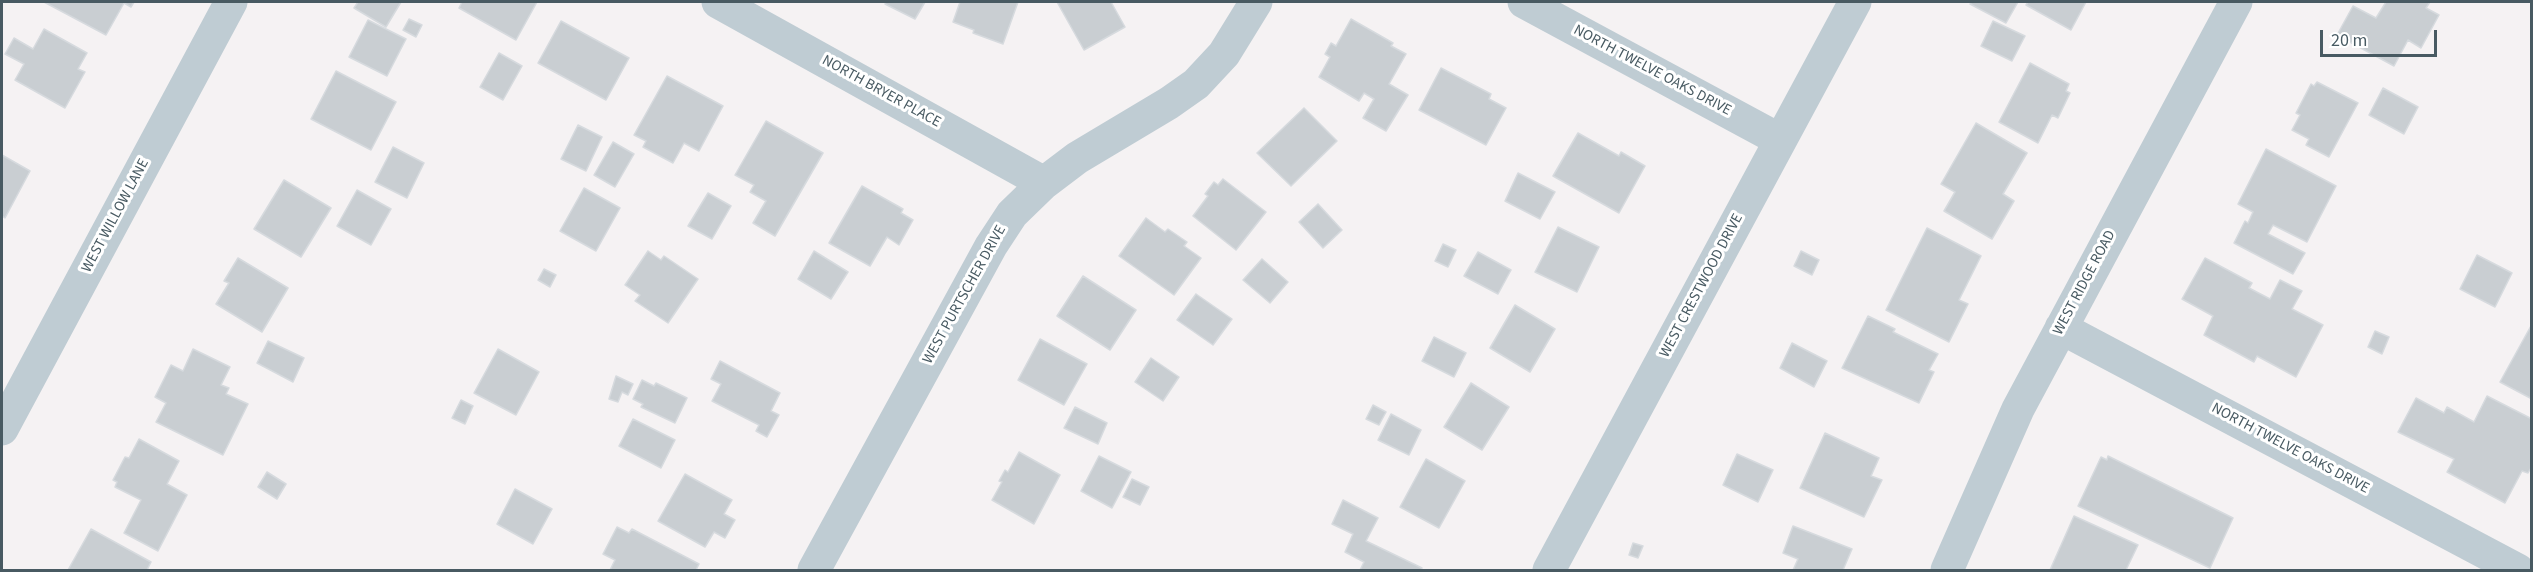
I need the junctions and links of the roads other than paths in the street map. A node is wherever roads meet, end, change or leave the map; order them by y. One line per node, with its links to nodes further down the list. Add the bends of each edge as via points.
1 (231, 2): 10 (street, WEST WILLOW LANE)
2 (718, 2): 8 (street, NORTH BRYER PLACE)
3 (1256, 2): 8 (street, WEST PURTSCHER DRIVE, via 1224,54 1196,84)
4 (1524, 2): 7 (street, NORTH TWELVE OAKS DRIVE)
5 (1855, 2): 7 (street, WEST CRESTWOOD DRIVE)
6 (2236, 2): 9 (street, WEST RIDGE ROAD)
7 (1780, 140): 12 (street, WEST CRESTWOOD DRIVE)
8 (1044, 183): 11 (street, WEST PURTSCHER DRIVE, via 1012,214 991,246)
9 (2061, 328): 13 (street, WEST RIDGE ROAD, via 2018,409); 14 (street, NORTH TWELVE OAKS DRIVE)
10 (2, 429)
11 (814, 570)
12 (1549, 570)
13 (1947, 570)
14 (2518, 570)

